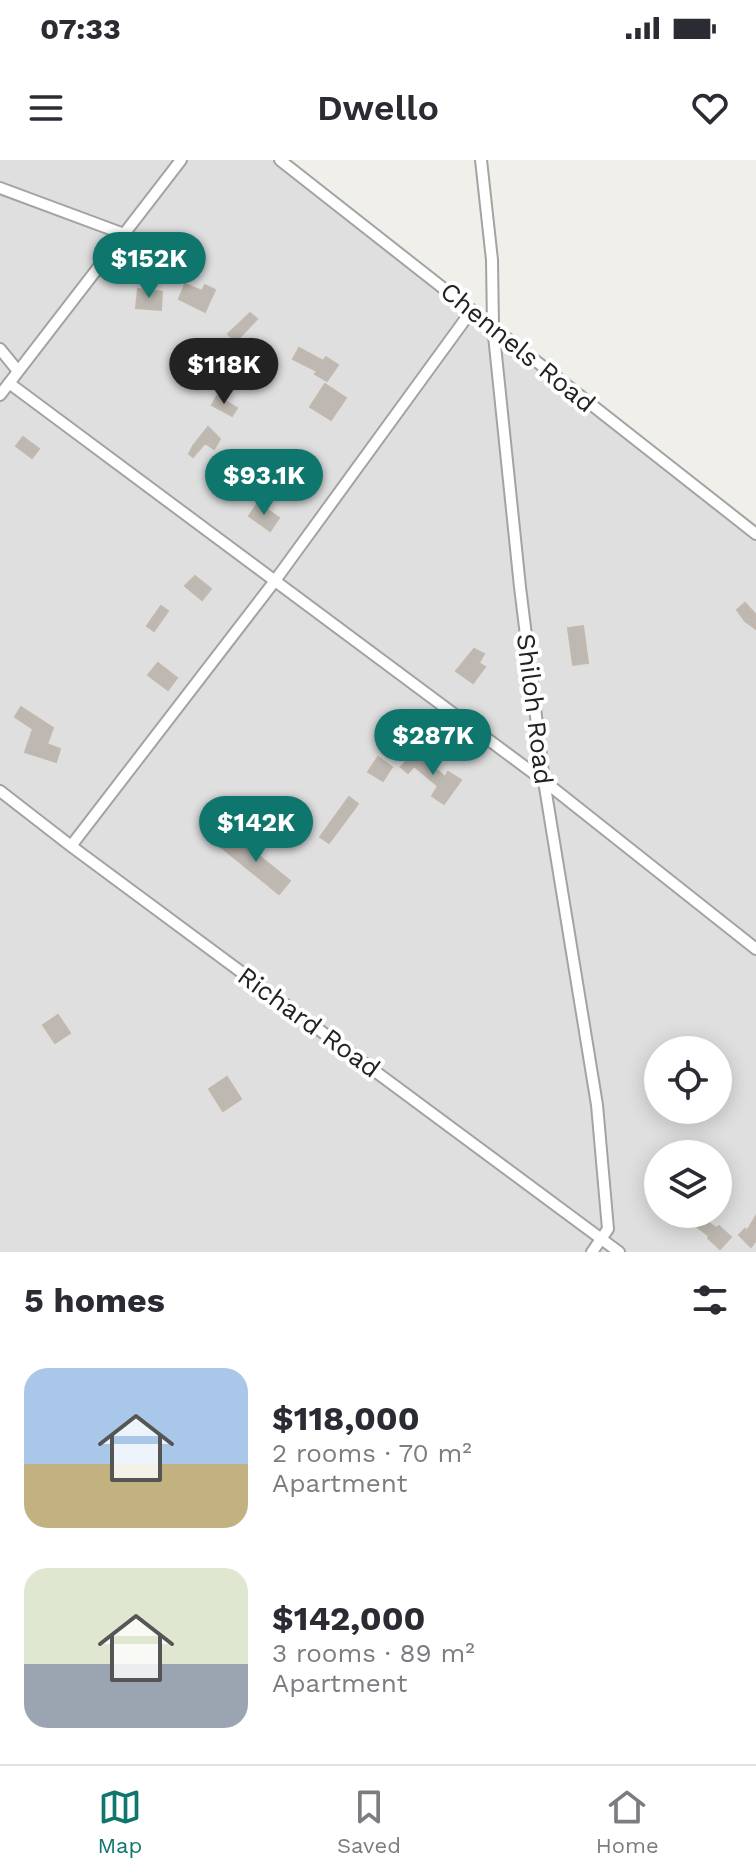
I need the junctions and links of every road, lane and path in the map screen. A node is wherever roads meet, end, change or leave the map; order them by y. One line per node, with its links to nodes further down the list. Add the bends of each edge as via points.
1 (181, 160): 5 (street)
2 (280, 160): 6 (street, Chennels Road)
3 (481, 160): 7 (street, Shiloh Road)
4 (0, 188): 5 (street)
5 (124, 234): 9 (street)
6 (472, 310): 7 (street, Chennels Road); 13 (street)
7 (493, 326): 12 (street, Chennels Road); 14 (street, Shiloh Road)
8 (0, 349): 9 (street)
9 (18, 371): 10 (street)
10 (9, 383): 11 (street); 13 (street)
11 (0, 395)
12 (756, 534)
13 (274, 582): 14 (street); 16 (street)
14 (544, 781): 17 (street); 18 (street, Shiloh Road, via 597,1105 608,1229)
15 (0, 791): 16 (street, Richard Road)
16 (71, 846): 18 (street, Richard Road)
17 (756, 949)
18 (601, 1238): 19 (street, Shiloh Road); 20 (street, Richard Road)
19 (592, 1252)
20 (619, 1252)

